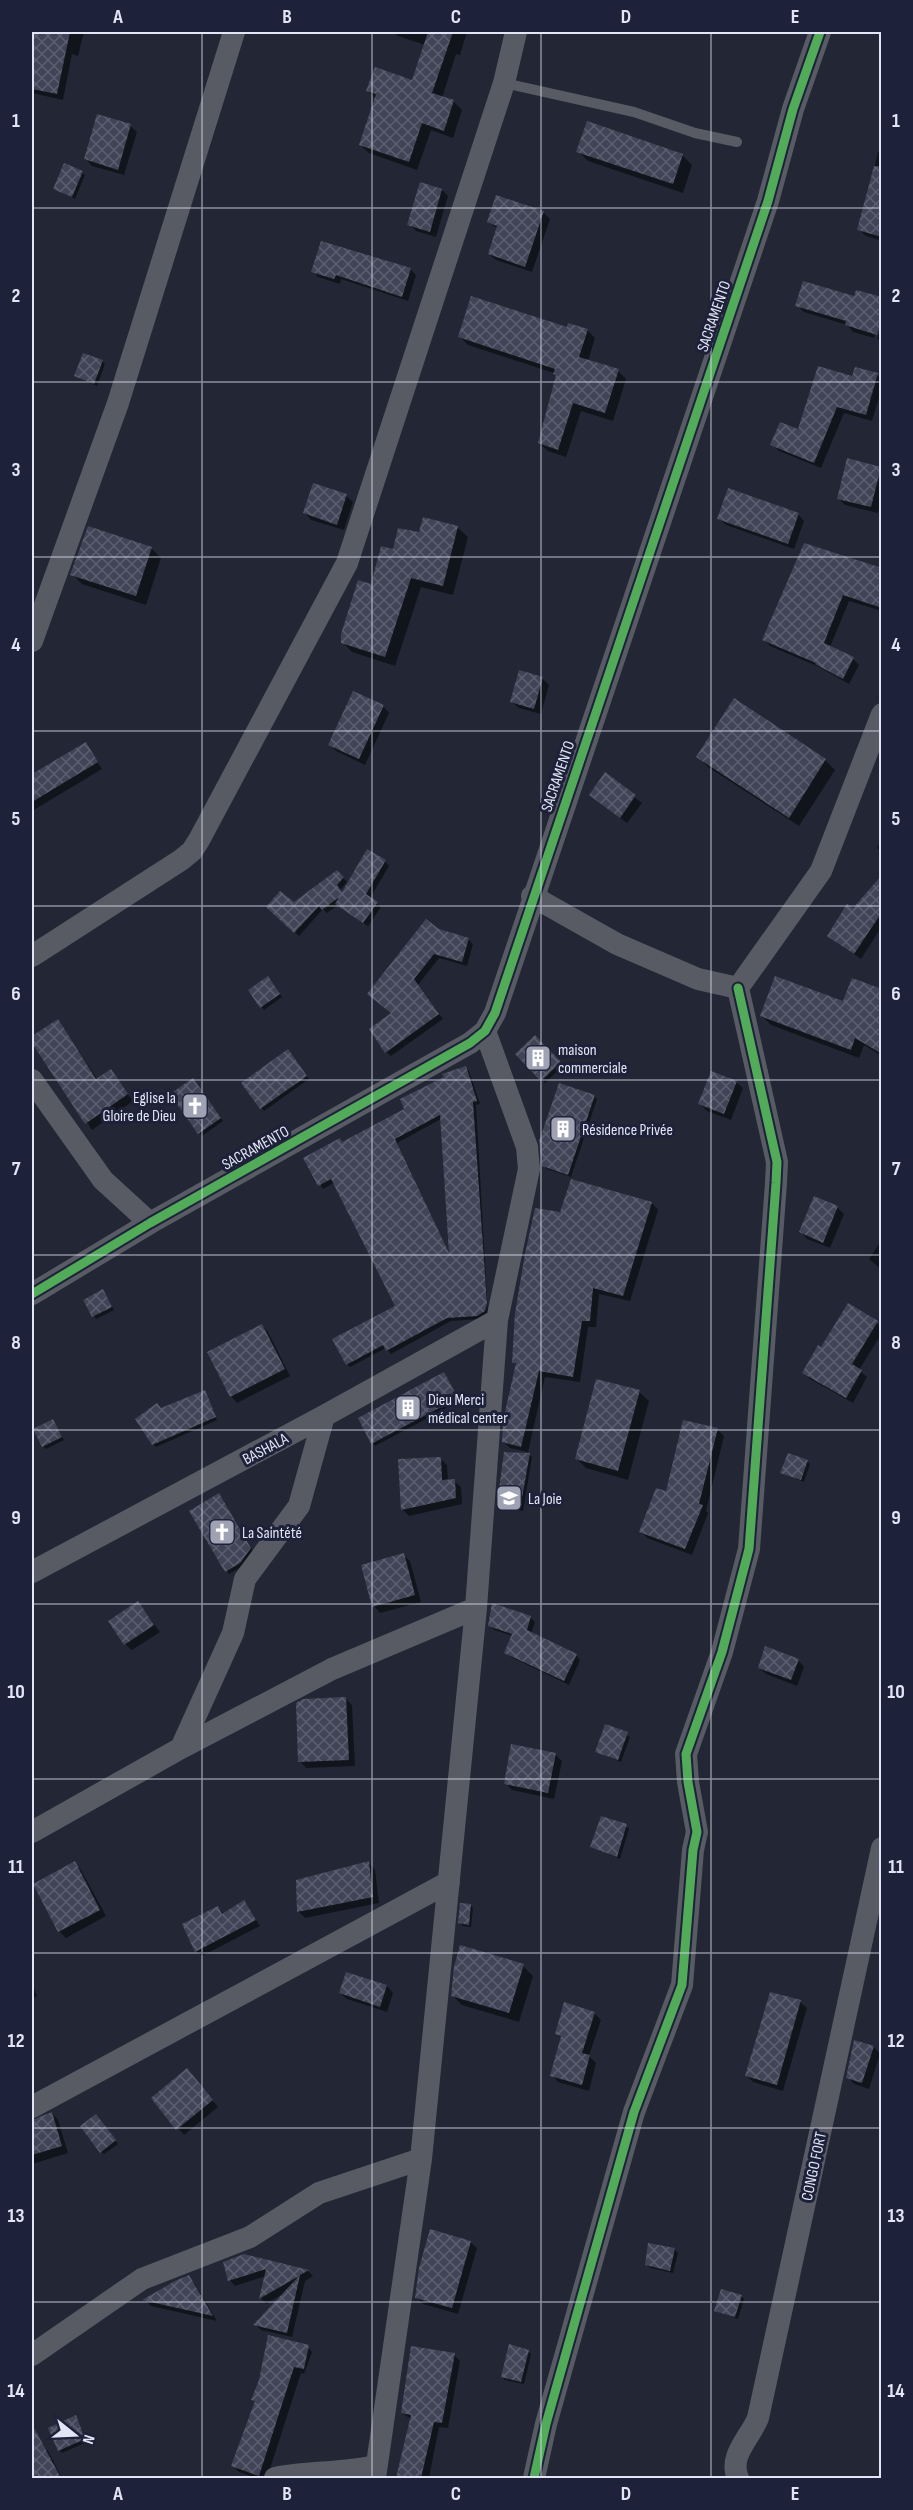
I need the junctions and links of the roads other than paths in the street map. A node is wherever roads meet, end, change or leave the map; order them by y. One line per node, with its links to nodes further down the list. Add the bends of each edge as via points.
1 (234, 32): 6 (street, via 118,403)
2 (516, 32): 4 (street)
3 (820, 32): 8 (street, SACRAMENTO, via 793,109 768,201)
4 (504, 83): 5 (lane, via 634,111 695,134); 9 (street, via 347,563 200,840 181,860)
5 (737, 142)
6 (32, 641)
7 (882, 714): 10 (street, via 821,871)
8 (532, 896): 10 (street, via 617,944 698,979); 11 (street, SACRAMENTO, via 495,1013)
9 (32, 956)
10 (738, 988): 28 (street, via 777,1162 749,1549 722,1652 686,1754 697,1832 682,1985 634,2112)
11 (485, 1031): 13 (street, SACRAMENTO); 15 (street, via 529,1159)
12 (32, 1080): 13 (street, via 103,1180)
13 (150, 1223): 14 (street, SACRAMENTO)
14 (32, 1294)
15 (497, 1320): 16 (street, BASHALA); 18 (street)
16 (324, 1416): 17 (street, BASHALA); 19 (street, via 299,1506 245,1579 233,1633)
17 (32, 1572)
18 (476, 1608): 19 (street, via 332,1669); 22 (street)
19 (181, 1748): 20 (street)
20 (32, 1832)
21 (882, 1848): 29 (street, CONGO FORT, via 758,2418 736,2459)
22 (449, 1882): 23 (street); 24 (street)
23 (32, 2107)
24 (421, 2159): 25 (street, via 319,2193 250,2237 142,2279); 26 (street)
25 (32, 2355)
26 (375, 2472): 27 (street, via 302,2473)
27 (275, 2478)
28 (534, 2478)
29 (738, 2478)

